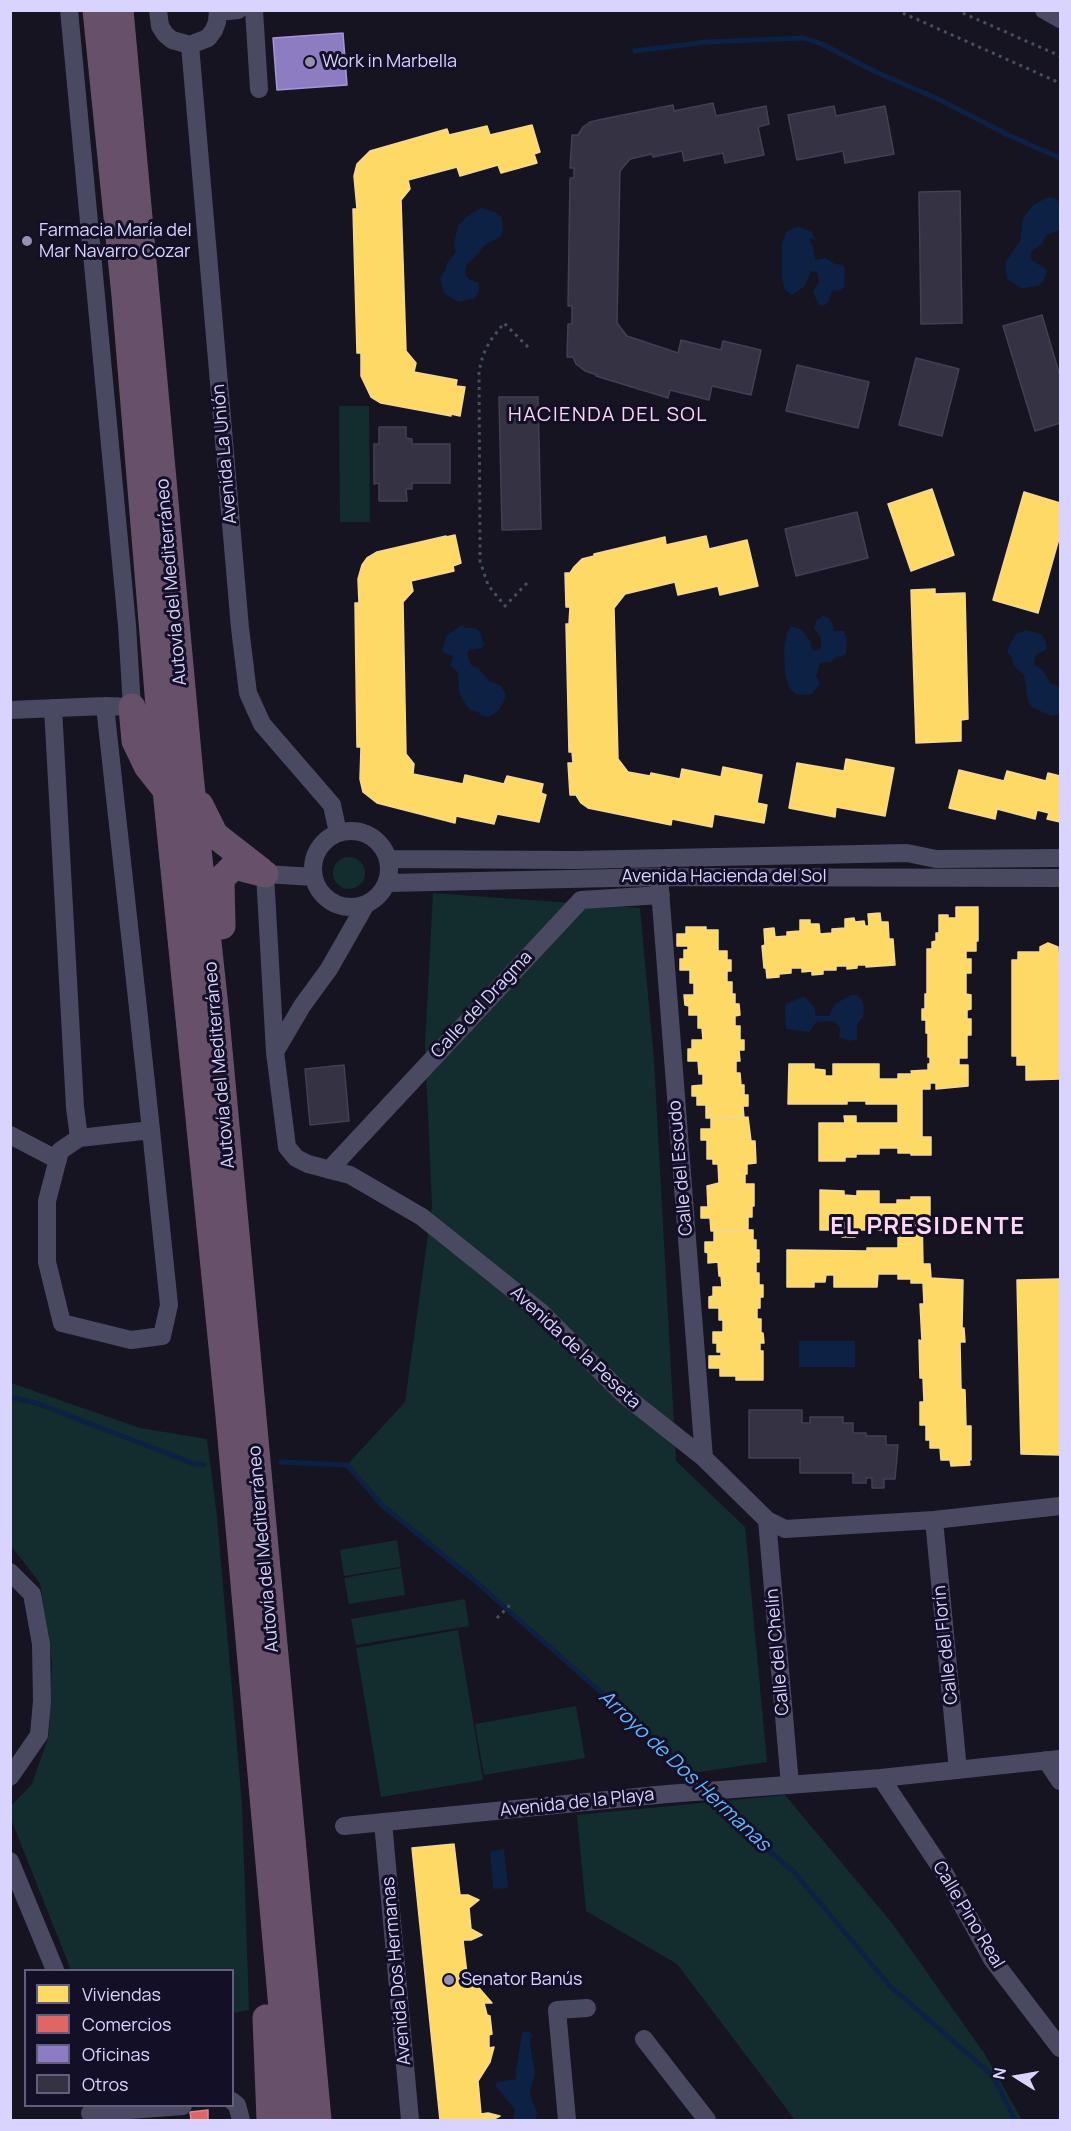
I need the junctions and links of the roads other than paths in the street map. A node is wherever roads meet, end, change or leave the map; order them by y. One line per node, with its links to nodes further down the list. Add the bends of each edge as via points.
1 (69, 10): 13 (street)
2 (96, 10): 17 (highway, Autovía del Mediterráneo, via 125,296)
3 (120, 10): 16 (highway, Autovía del Mediterráneo)
4 (158, 10): 10 (street, via 165,34)
5 (238, 10): 8 (street)
6 (254, 10): 11 (street)
7 (1044, 10): 9 (street)
8 (218, 11): 10 (street, via 208,38)
9 (1060, 19)
10 (190, 45): 18 (street, Avenida La Unión, via 248,693 262,724 332,805)
11 (259, 89)
12 (105, 706): 13 (street); 14 (street); 29 (street)
13 (132, 707): 17 (highway, via 135,741 147,766)
14 (53, 708): 15 (street); 31 (street)
15 (10, 710)
16 (190, 775): 21 (highway, via 215,835); 27 (highway, Autovía del Mediterráneo)
17 (166, 790): 48 (highway, Autovía del Mediterráneo)
18 (338, 834): 20 (street, via 348,831 369,835); 22 (street, via 321,846)
19 (1060, 858): 20 (street, Avenida Hacienda del Sol, via 936,859 907,854)
20 (388, 859): 24 (street)
21 (265, 874): 22 (street); 27 (highway, via 234,866 221,879 222,935); 28 (street, Avenida de la Peseta)
22 (314, 877): 26 (street, via 334,903 356,907)
23 (1060, 878): 25 (street, Avenida Hacienda del Sol)
24 (387, 883): 25 (street, Avenida Hacienda del Sol); 26 (street)
25 (660, 886): 33 (street, Calle del Dragma, via 581,900); 34 (street, Calle del Escudo)
26 (366, 904): 28 (street)
27 (215, 1007): 59 (highway, Autovía del Mediterráneo)
28 (275, 1052): 33 (street, Avenida de la Peseta, via 287,1147 296,1158)
29 (151, 1130): 31 (street); 32 (street, via 169,1305 162,1336 131,1340 62,1323 47,1262 46,1202)
30 (10, 1135): 32 (street)
31 (79, 1137): 32 (street, via 60,1151)
32 (58, 1160)
33 (329, 1170): 34 (street, Avenida de la Peseta, via 350,1175 422,1217 542,1313 623,1394)
34 (704, 1458): 36 (street, Avenida de la Peseta)
35 (1060, 1506): 37 (street, Avenida de la Peseta)
36 (767, 1520): 37 (street, Avenida de la Peseta, via 785,1528); 44 (street, Calle del Chelín)
37 (934, 1520): 40 (street, Calle del Florín)
38 (10, 1572): 41 (street, via 32,1594 41,1644 42,1701 39,1735)
39 (1053, 1759): 40 (street, Avenida de la Playa); 43 (street)
40 (958, 1770): 42 (street, Avenida de la Playa)
41 (10, 1777)
42 (881, 1778): 44 (street, Avenida de la Playa); 52 (street, Calle Pino Real, via 945,1874 992,1959)
43 (1060, 1781)
44 (790, 1785): 45 (street, Avenida de la Playa)
45 (383, 1822): 46 (street, Avenida de la Playa); 60 (street, Avenida Dos Hermanas)
46 (344, 1826)
47 (10, 1861): 49 (street)
48 (274, 1922): 57 (highway, via 265,1992); 58 (highway, Autovía del Mediterráneo)
49 (54, 1969)
50 (587, 2008): 61 (street, via 557,2010)
51 (644, 2039): 62 (street)
52 (1060, 2048)
53 (234, 2103): 56 (street)
54 (170, 2107): 55 (street)
55 (90, 2113)
56 (241, 2121)
57 (270, 2121)
58 (292, 2121)
59 (318, 2121)
60 (410, 2121)
61 (567, 2121)
62 (707, 2121)

